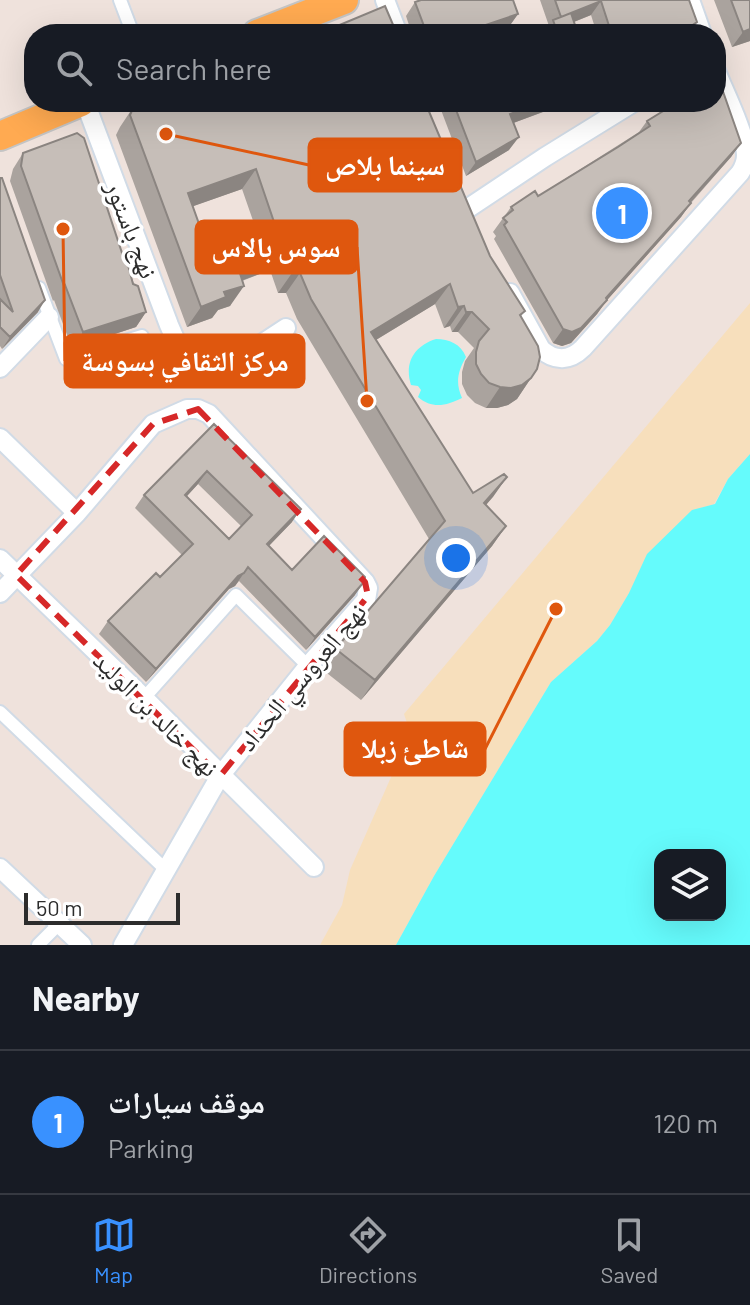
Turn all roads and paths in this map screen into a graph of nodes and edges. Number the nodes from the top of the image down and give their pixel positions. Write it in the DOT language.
graph roads {
  1 [pos="120,0"];
  2 [pos="344,0"];
  3 [pos="385,0"];
  4 [pos="690,0"];
  5 [pos="309,6"];
  6 [pos="129,24"];
  7 [pos="276,24"];
  8 [pos="394,24"];
  9 [pos="698,24"];
  10 [pos="726,96"];
  11 [pos="59,112"];
  12 [pos="87,112"];
  13 [pos="618,112"];
  14 [pos="0,136"];
  15 [pos="465,211"];
  16 [pos="34,276"];
  17 [pos="501,276"];
  18 [pos="49,317"];
  19 [pos="286,328"];
  20 [pos="142,336"];
  21 [pos="0,368"];
  22 [pos="0,438"];
  23 [pos="77,513"];
  24 [pos="0,559"];
  25 [pos="16,575"];
  26 [pos="0,593"];
  27 [pos="308,666"];
  28 [pos="144,698"];
  29 [pos="0,712"];
  30 [pos="220,776"];
  31 [pos="314,867"];
  32 [pos="0,868"];
  33 [pos="165,869"];
  34 [pos="60,923"];
  35 [pos="38,945"];
  36 [pos="82,945"];
  37 [pos="123,945"];
  1 -- 6 [label="street"];
  2 -- 5 [label="main road"];
  3 -- 8 [label="street"];
  4 -- 9 [label="street"];
  5 -- 7 [label="main road"];
  10 -- 17 [label="street"];
  11 -- 14 [label="main road"];
  12 -- 19 [label="street, نهج باستور"];
  13 -- 15 [label="street"];
  16 -- 18 [label="street"];
  18 -- 20 [label="street"];
  18 -- 21 [label="street"];
  22 -- 23 [label="street"];
  23 -- 25 [label="street"];
  23 -- 27 [label="street, نهج العروسي الحداد"];
  24 -- 25 [label="street, نهج خالد بن الوليد"];
  25 -- 26 [label="street"];
  25 -- 28 [label="street, نهج خالد بن الوليد"];
  27 -- 28 [label="street"];
  27 -- 30 [label="street, نهج العروسي الحداد"];
  28 -- 30 [label="street, نهج خالد بن الوليد"];
  29 -- 33 [label="street"];
  30 -- 31 [label="street, نهج خالد بن الوليد"];
  30 -- 33 [label="street, نهج العروسي الحداد"];
  32 -- 34 [label="street"];
  33 -- 37 [label="street, نهج العروسي الحداد"];
  34 -- 35 [label="street"];
  34 -- 36 [label="street"];
}
